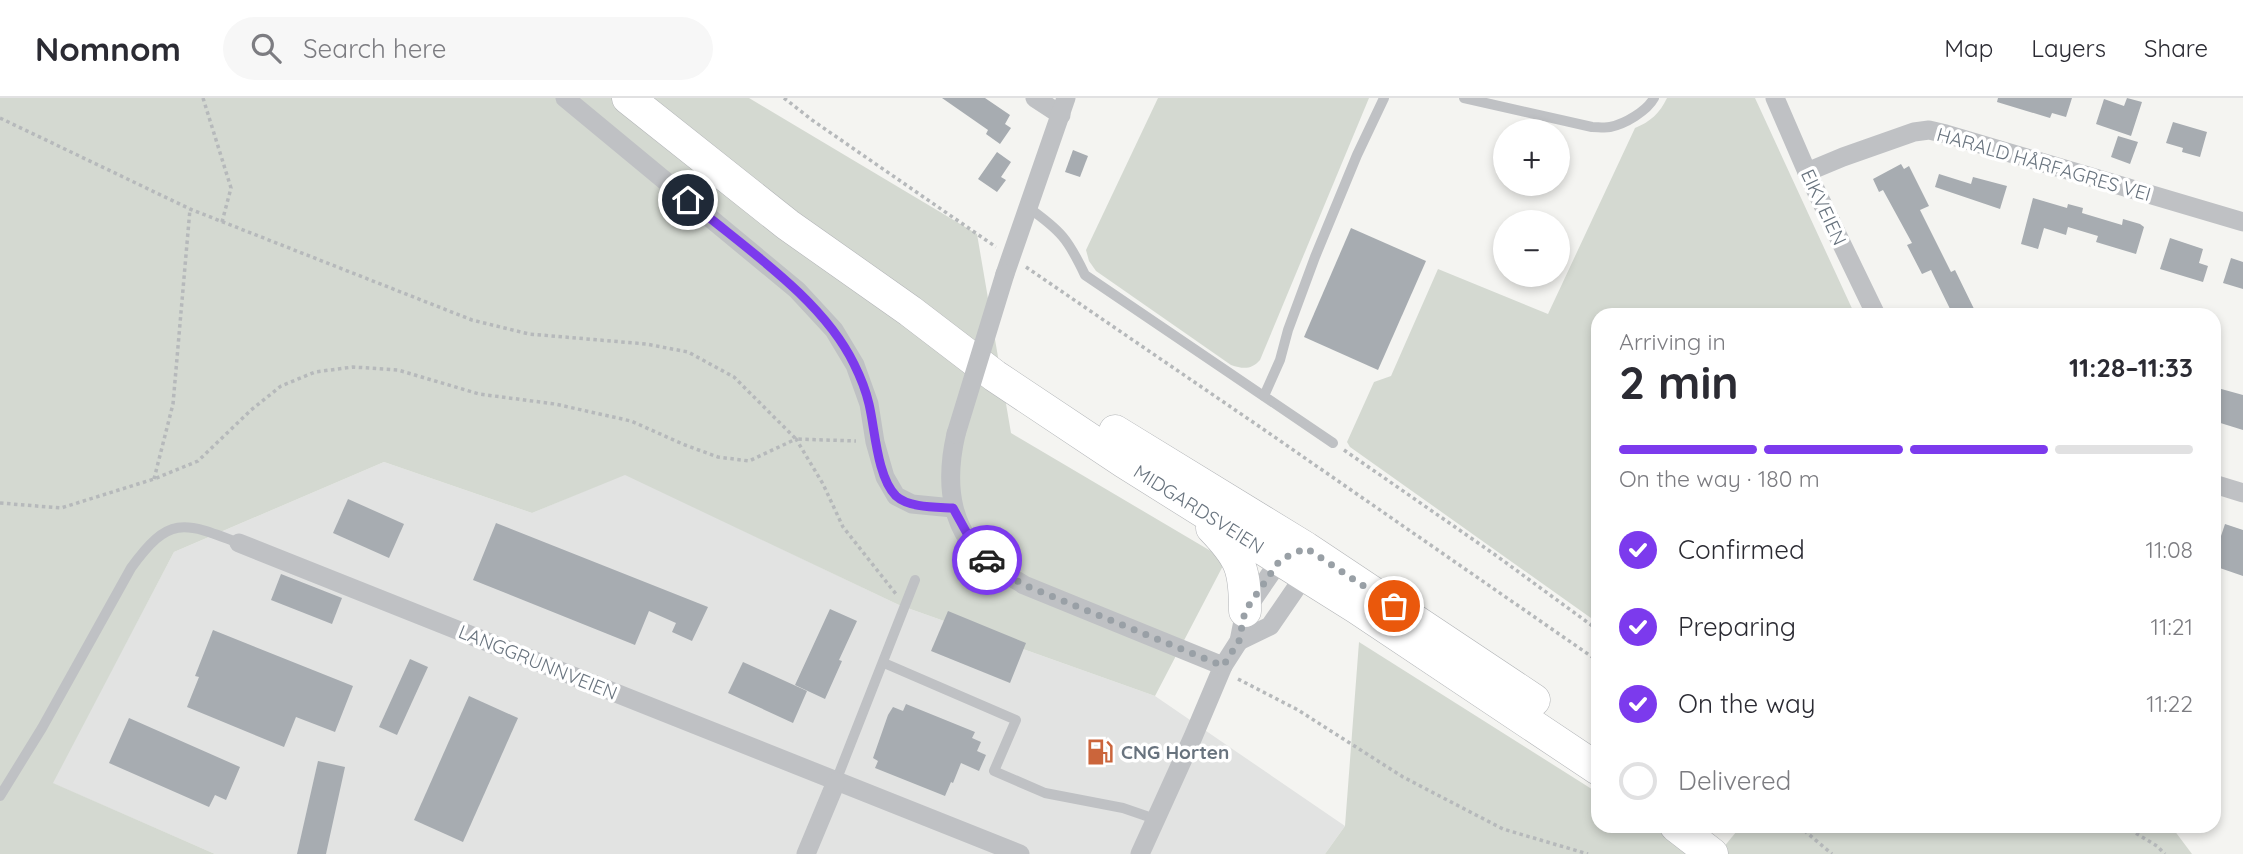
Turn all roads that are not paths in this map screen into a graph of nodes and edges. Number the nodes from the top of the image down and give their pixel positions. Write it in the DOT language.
graph roads {
  1 [pos="565,98"];
  2 [pos="628,98"];
  3 [pos="1035,98"];
  4 [pos="1384,98"];
  5 [pos="1464,98"];
  6 [pos="1654,98"];
  7 [pos="1775,98"];
  8 [pos="1480,100"];
  9 [pos="1063,107"];
  10 [pos="1807,172"];
  11 [pos="1029,208"];
  12 [pos="2243,222"];
  13 [pos="1873,308"];
  14 [pos="910,311"];
  15 [pos="1264,396"];
  16 [pos="1333,443"];
  17 [pos="2221,486"];
  18 [pos="2243,493"];
  19 [pos="1190,504"];
  20 [pos="953,508"];
  21 [pos="239,543"];
  22 [pos="1297,561"];
  23 [pos="915,580"];
  24 [pos="1242,626"];
  25 [pos="884,663"];
  26 [pos="1223,666"];
  27 [pos="1591,741"];
  28 [pos="1591,764"];
  29 [pos="835,782"];
  30 [pos="0,796"];
  31 [pos="1155,819"];
  32 [pos="1685,833"];
  33 [pos="1708,833"];
  34 [pos="806,854"];
  35 [pos="1020,854"];
  36 [pos="1140,854"];
  37 [pos="1712,854"];
  38 [pos="1734,854"];
  1 -- 20 [label="street"];
  2 -- 14 [label="highway, MIDGARDSVEIEN"];
  3 -- 9 [label="street"];
  4 -- 15 [label="lane"];
  5 -- 8 [label="lane"];
  6 -- 8 [label="lane"];
  7 -- 10 [label="street, EIKVEIEN"];
  9 -- 11 [label="street"];
  10 -- 12 [label="street, HARALD HÅRFAGRES VEI"];
  10 -- 13 [label="street, EIKVEIEN"];
  11 -- 15 [label="lane"];
  11 -- 20 [label="street, bridge"];
  14 -- 19 [label="highway, MIDGARDSVEIEN"];
  14 -- 22 [label="highway, MIDGARDSVEIEN"];
  15 -- 16 [label="lane"];
  17 -- 18 [label="street"];
  19 -- 22 [label="highway, MIDGARDSVEIEN"];
  19 -- 24 [label="highway"];
  20 -- 26 [label="street"];
  21 -- 29 [label="street, LANGGRUNNVEIEN"];
  21 -- 30 [label="lane"];
  22 -- 24 [label="street"];
  22 -- 24 [label="street"];
  22 -- 27 [label="highway, MIDGARDSVEIEN"];
  22 -- 28 [label="highway, MIDGARDSVEIEN"];
  23 -- 25 [label="lane"];
  24 -- 26 [label="street"];
  25 -- 29 [label="lane"];
  25 -- 31 [label="lane"];
  26 -- 31 [label="street"];
  29 -- 34 [label="street"];
  29 -- 35 [label="street, LANGGRUNNVEIEN"];
  31 -- 36 [label="street"];
  32 -- 37 [label="highway"];
  33 -- 38 [label="highway"];
}
